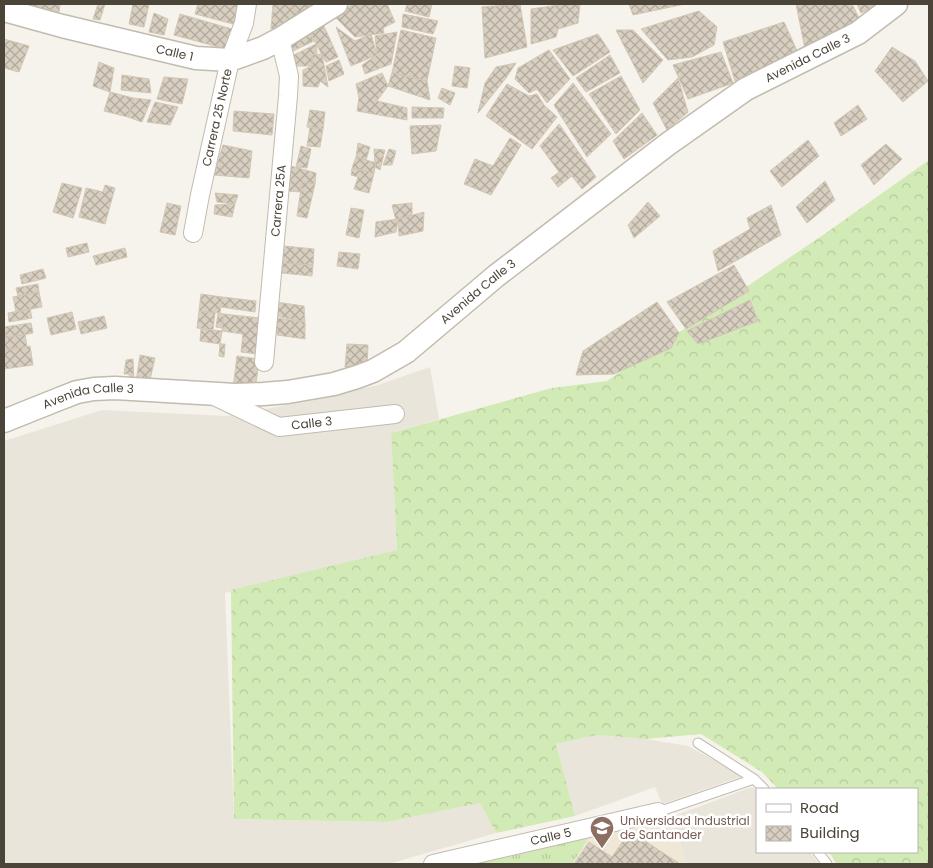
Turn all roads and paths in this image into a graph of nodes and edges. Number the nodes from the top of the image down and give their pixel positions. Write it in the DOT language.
graph roads {
  1 [pos="247,4"];
  2 [pos="336,4"];
  3 [pos="896,4"];
  4 [pos="4,10"];
  5 [pos="280,39"];
  6 [pos="230,60"];
  7 [pos="194,233"];
  8 [pos="264,362"];
  9 [pos="207,393"];
  10 [pos="395,414"];
  11 [pos="4,421"];
  12 [pos="698,743"];
  13 [pos="754,780"];
  14 [pos="763,788"];
  15 [pos="658,812"];
  16 [pos="819,853"];
  17 [pos="433,864"];
  18 [pos="827,864"];
  1 -- 6 [label="street, Carrera 25 Norte"];
  2 -- 5 [label="street, Calle 1"];
  3 -- 9 [label="street, Avenida Calle 3"];
  4 -- 6 [label="street, Calle 1"];
  5 -- 6 [label="street, Calle 1"];
  5 -- 8 [label="street, Carrera 25A"];
  6 -- 7 [label="street, Carrera 25 Norte"];
  9 -- 10 [label="street, Calle 3"];
  9 -- 11 [label="street, Avenida Calle 3"];
  12 -- 13 [label="lane"];
  13 -- 14 [label="lane"];
  13 -- 15 [label="lane, Calle 5"];
  15 -- 17 [label="street, Calle 5"];
  16 -- 18 [label="lane"];
}
